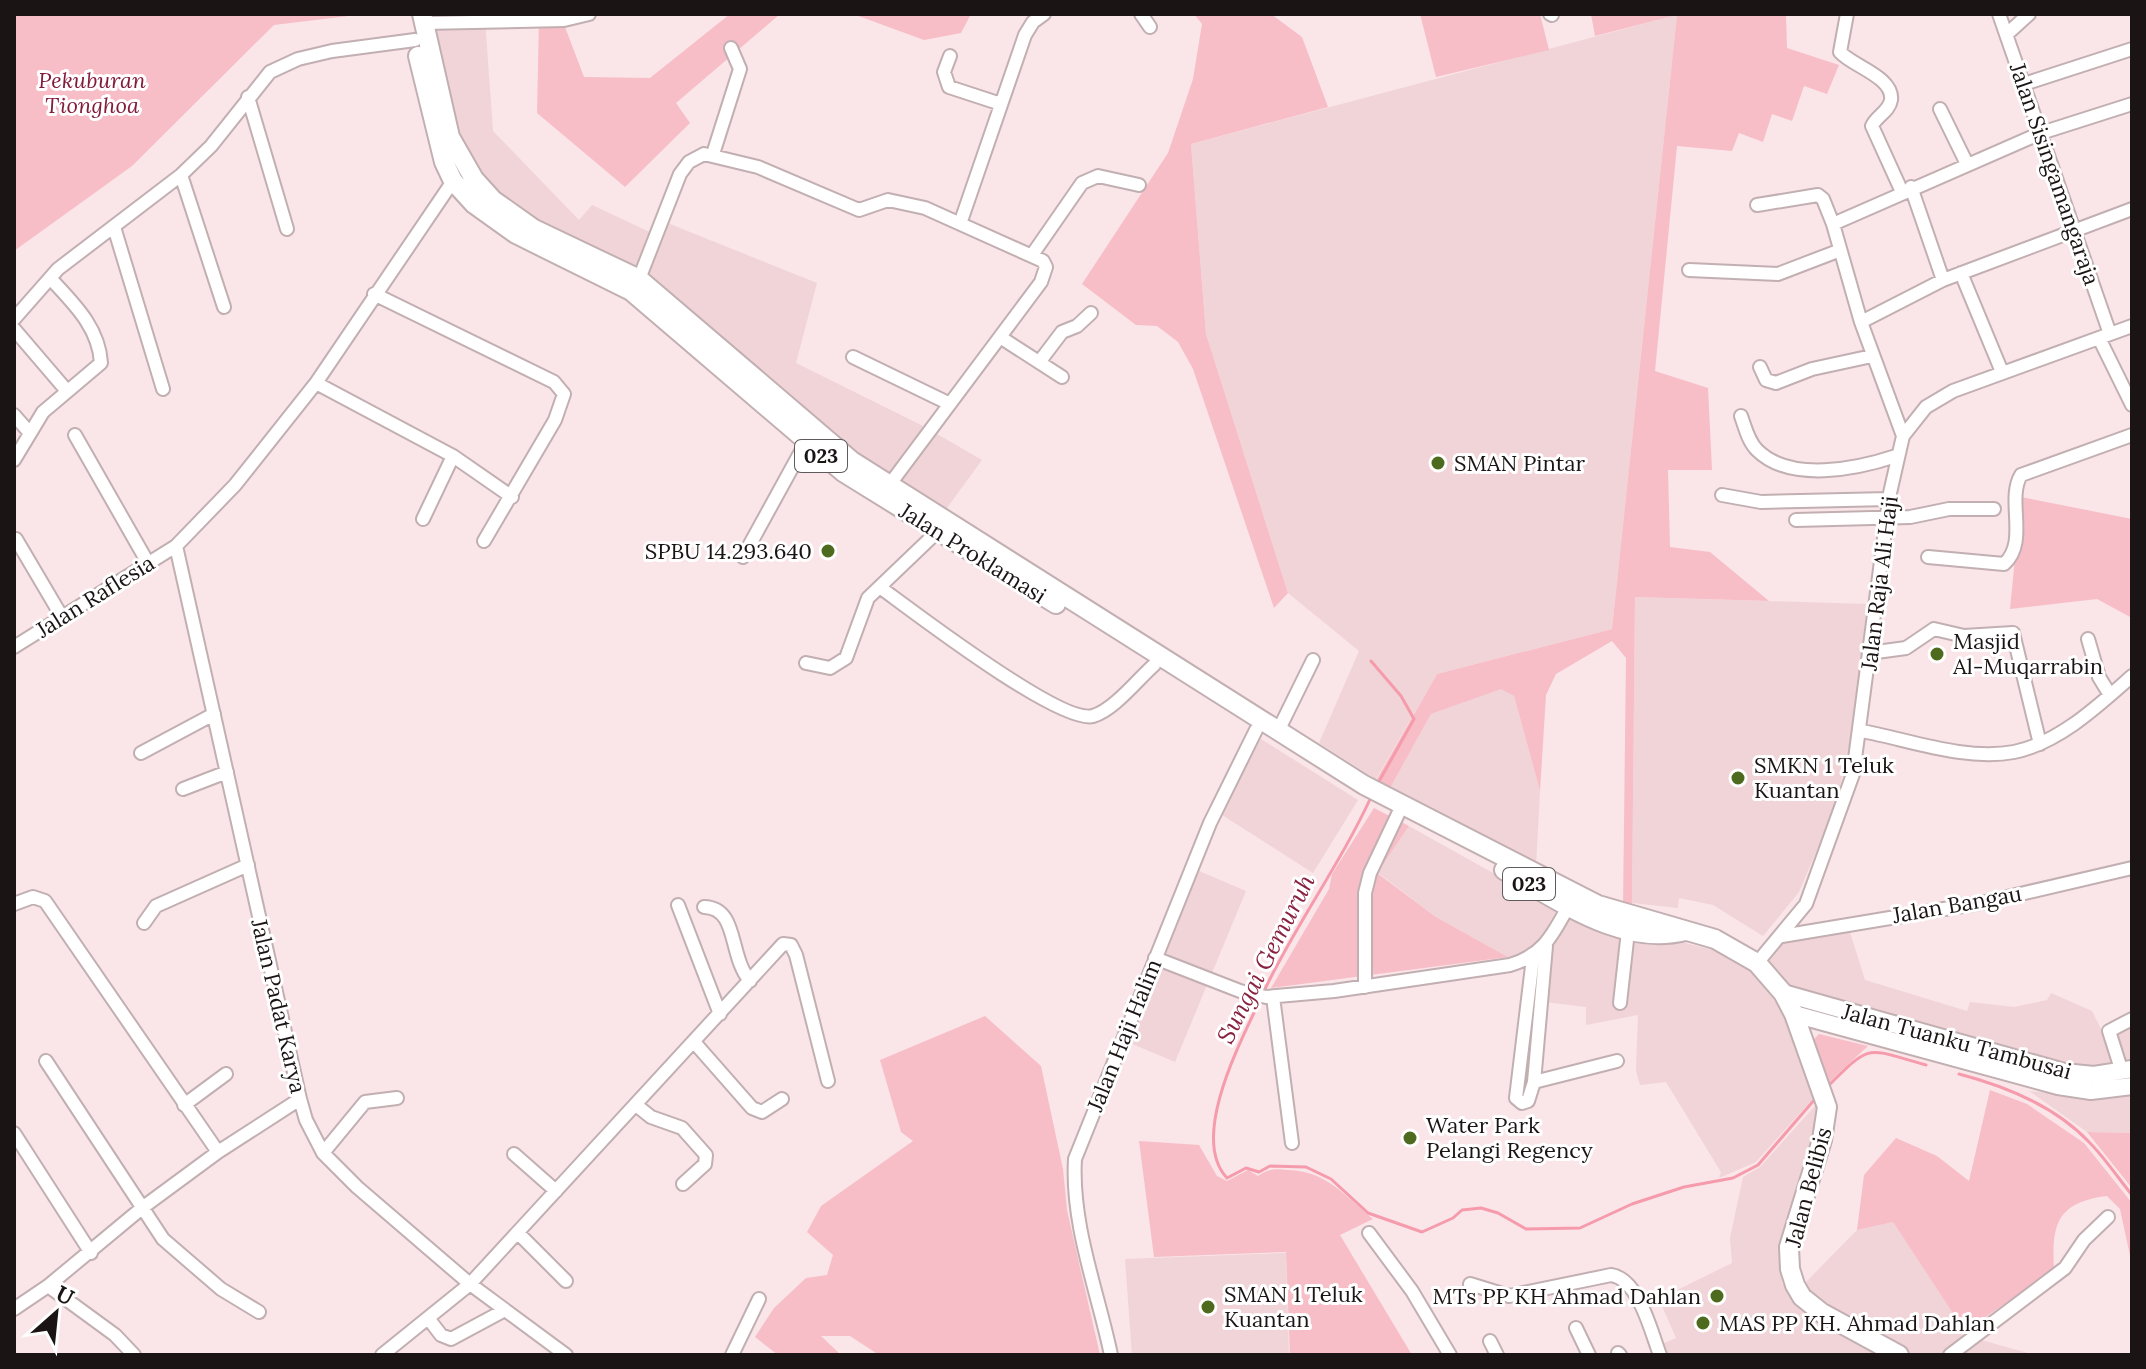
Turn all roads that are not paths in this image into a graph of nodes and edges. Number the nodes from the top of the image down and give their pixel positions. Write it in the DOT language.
graph roads {
  1 [pos="589,14"];
  2 [pos="1044,14"];
  3 [pos="1141,14"];
  4 [pos="1847,14"];
  5 [pos="1999,14"];
  6 [pos="2029,14"];
  7 [pos="418,23"];
  8 [pos="1150,27"];
  9 [pos="2007,34"];
  10 [pos="731,48"];
  11 [pos="2132,49"];
  12 [pos="950,56"];
  13 [pos="2024,84"];
  14 [pos="248,97"];
  15 [pos="1001,104"];
  16 [pos="2132,104"];
  17 [pos="1940,109"];
  18 [pos="2041,133"];
  19 [pos="713,154"];
  20 [pos="1967,164"];
  21 [pos="181,175"];
  22 [pos="453,181"];
  23 [pos="1139,185"];
  24 [pos="1906,189"];
  25 [pos="1757,205"];
  26 [pos="2132,209"];
  27 [pos="961,221"];
  28 [pos="1833,224"];
  29 [pos="114,227"];
  30 [pos="287,229"];
  31 [pos="2074,229"];
  32 [pos="1838,251"];
  33 [pos="1032,255"];
  34 [pos="1689,270"];
  35 [pos="1961,273"];
  36 [pos="50,278"];
  37 [pos="639,279"];
  38 [pos="1943,280"];
  39 [pos="374,294"];
  40 [pos="224,307"];
  41 [pos="1091,313"];
  42 [pos="14,319"];
  43 [pos="1861,322"];
  44 [pos="2132,326"];
  45 [pos="14,329"];
  46 [pos="694,333"];
  47 [pos="2104,336"];
  48 [pos="1000,337"];
  49 [pos="1872,356"];
  50 [pos="853,357"];
  51 [pos="1040,361"];
  52 [pos="1760,367"];
  53 [pos="2002,372"];
  54 [pos="1062,377"];
  55 [pos="316,383"];
  56 [pos="163,389"];
  57 [pos="67,391"];
  58 [pos="950,404"];
  59 [pos="2132,405"];
  60 [pos="14,415"];
  61 [pos="1741,416"];
  62 [pos="29,432"];
  63 [pos="75,435"];
  64 [pos="2132,435"];
  65 [pos="1903,436"];
  66 [pos="805,444"];
  67 [pos="453,456"];
  68 [pos="1896,456"];
  69 [pos="14,460"];
  70 [pos="890,484"];
  71 [pos="1722,495"];
  72 [pos="512,497"];
  73 [pos="1889,499"];
  74 [pos="1994,509"];
  75 [pos="1887,516"];
  76 [pos="423,519"];
  77 [pos="1796,520"];
  78 [pos="938,531"];
  79 [pos="16,539"];
  80 [pos="484,541"];
  81 [pos="176,546"];
  82 [pos="979,550"];
  83 [pos="743,557"];
  84 [pos="1928,557"];
  85 [pos="148,563"];
  86 [pos="881,588"];
  87 [pos="62,617"];
  88 [pos="2088,639"];
  89 [pos="14,647"];
  90 [pos="1869,653"];
  91 [pos="1313,660"];
  92 [pos="806,663"];
  93 [pos="1154,665"];
  94 [pos="2132,676"];
  95 [pos="2110,695"];
  96 [pos="214,714"];
  97 [pos="1279,729"];
  98 [pos="1256,730"];
  99 [pos="1862,731"];
  100 [pos="2040,744"];
  101 [pos="141,753"];
  102 [pos="1322,764"];
  103 [pos="227,772"];
  104 [pos="183,789"];
  105 [pos="1401,810"];
  106 [pos="248,865"];
  107 [pos="2132,868"];
  108 [pos="14,904"];
  109 [pos="678,905"];
  110 [pos="1569,905"];
  111 [pos="704,907"];
  112 [pos="1595,911"];
  113 [pos="144,923"];
  114 [pos="1628,931"];
  115 [pos="1685,931"];
  116 [pos="1782,936"];
  117 [pos="1546,946"];
  118 [pos="1155,958"];
  119 [pos="1533,958"];
  120 [pos="1757,963"];
  121 [pos="750,981"];
  122 [pos="1365,987"];
  123 [pos="1783,993"];
  124 [pos="1265,997"];
  125 [pos="1620,1003"];
  126 [pos="720,1014"];
  127 [pos="1794,1014"];
  128 [pos="2132,1019"];
  129 [pos="694,1042"];
  130 [pos="46,1061"];
  131 [pos="1617,1061"];
  132 [pos="226,1074"];
  133 [pos="2129,1076"];
  134 [pos="828,1081"];
  135 [pos="1534,1082"];
  136 [pos="397,1098"];
  137 [pos="300,1099"];
  138 [pos="782,1099"];
  139 [pos="184,1105"];
  140 [pos="636,1105"];
  141 [pos="14,1133"];
  142 [pos="1292,1143"];
  143 [pos="218,1152"];
  144 [pos="323,1153"];
  145 [pos="514,1154"];
  146 [pos="683,1184"];
  147 [pos="556,1191"];
  148 [pos="142,1208"];
  149 [pos="2108,1217"];
  150 [pos="518,1233"];
  151 [pos="1369,1233"];
  152 [pos="91,1253"];
  153 [pos="566,1281"];
  154 [pos="470,1284"];
  155 [pos="1470,1284"];
  156 [pos="48,1286"];
  157 [pos="759,1299"];
  158 [pos="14,1309"];
  159 [pos="505,1310"];
  160 [pos="259,1312"];
  161 [pos="428,1318"];
  162 [pos="1576,1328"];
  163 [pos="1490,1341"];
  164 [pos="134,1355"];
  165 [pos="382,1355"];
  166 [pos="566,1355"];
  167 [pos="732,1355"];
  168 [pos="1111,1355"];
  169 [pos="1450,1355"];
  170 [pos="1497,1355"];
  171 [pos="1589,1355"];
  172 [pos="1660,1355"];
  173 [pos="1899,1355"];
  174 [pos="1950,1355"];
  1 -- 7 [label="street"];
  2 -- 15 [label="street"];
  3 -- 8 [label="street"];
  4 -- 24 [label="street"];
  5 -- 9 [label="street, Jalan Sisingamangaraja"];
  6 -- 9 [label="street"];
  7 -- 14 [label="street"];
  7 -- 22 [label="highway, Jalan Proklamasi / 023"];
  7 -- 37 [label="highway, Jalan Proklamasi / 023"];
  9 -- 13 [label="street, Jalan Sisingamangaraja"];
  10 -- 19 [label="street"];
  11 -- 13 [label="street"];
  12 -- 15 [label="street"];
  13 -- 18 [label="street, Jalan Sisingamangaraja"];
  14 -- 21 [label="street"];
  14 -- 30 [label="street"];
  15 -- 27 [label="street"];
  16 -- 18 [label="street"];
  17 -- 20 [label="street"];
  18 -- 20 [label="street"];
  18 -- 31 [label="street, Jalan Sisingamangaraja"];
  19 -- 27 [label="street"];
  19 -- 37 [label="street"];
  20 -- 24 [label="street"];
  21 -- 29 [label="street"];
  21 -- 40 [label="street"];
  22 -- 39 [label="street, Jalan Raflesia"];
  22 -- 46 [label="highway, Jalan Proklamasi / 023"];
  23 -- 33 [label="street"];
  24 -- 28 [label="street"];
  24 -- 38 [label="street"];
  25 -- 28 [label="street"];
  26 -- 31 [label="street"];
  27 -- 33 [label="street"];
  28 -- 32 [label="street"];
  29 -- 36 [label="street"];
  29 -- 56 [label="street"];
  31 -- 35 [label="street"];
  31 -- 47 [label="street, Jalan Sisingamangaraja"];
  32 -- 34 [label="street"];
  32 -- 43 [label="street"];
  33 -- 48 [label="street"];
  35 -- 38 [label="street"];
  35 -- 53 [label="street"];
  36 -- 42 [label="street"];
  36 -- 57 [label="street"];
  37 -- 46 [label="highway, Jalan Proklamasi / 023"];
  38 -- 43 [label="street"];
  39 -- 55 [label="street, Jalan Raflesia"];
  39 -- 72 [label="street"];
  41 -- 51 [label="street"];
  43 -- 49 [label="street"];
  44 -- 47 [label="street, Jalan Raja Ali Haji"];
  45 -- 57 [label="street"];
  46 -- 66 [label="highway, Jalan Proklamasi / 023"];
  46 -- 70 [label="highway, Jalan Proklamasi / 023"];
  47 -- 53 [label="street, Jalan Raja Ali Haji"];
  47 -- 59 [label="street, Jalan Sisingamangaraja"];
  48 -- 51 [label="street"];
  48 -- 58 [label="street"];
  49 -- 52 [label="street"];
  49 -- 65 [label="street"];
  50 -- 58 [label="street"];
  51 -- 54 [label="street"];
  53 -- 65 [label="street, Jalan Raja Ali Haji"];
  55 -- 67 [label="street"];
  55 -- 81 [label="street, Jalan Raflesia"];
  57 -- 62 [label="street"];
  58 -- 70 [label="street"];
  60 -- 62 [label="street"];
  61 -- 68 [label="street"];
  62 -- 69 [label="street"];
  63 -- 85 [label="street"];
  64 -- 84 [label="street"];
  65 -- 68 [label="street, Jalan Raja Ali Haji"];
  66 -- 78 [label="highway, Jalan Proklamasi / 023"];
  66 -- 83 [label="street"];
  67 -- 72 [label="street"];
  67 -- 76 [label="street"];
  68 -- 73 [label="street, Jalan Raja Ali Haji"];
  70 -- 82 [label="highway, Jalan Proklamasi / 023"];
  71 -- 73 [label="street"];
  72 -- 80 [label="street"];
  73 -- 75 [label="street, Jalan Raja Ali Haji"];
  74 -- 75 [label="street"];
  75 -- 77 [label="street"];
  75 -- 90 [label="street, Jalan Raja Ali Haji"];
  78 -- 82 [label="highway, Jalan Proklamasi / 023"];
  78 -- 86 [label="street"];
  79 -- 87 [label="street"];
  81 -- 85 [label="street, Jalan Raflesia"];
  81 -- 96 [label="street, Jalan Padat Karya"];
  82 -- 93 [label="highway, Jalan Proklamasi / 023"];
  82 -- 97 [label="highway, Jalan Proklamasi / 023"];
  85 -- 87 [label="street, Jalan Raflesia"];
  86 -- 92 [label="street"];
  86 -- 93 [label="street"];
  87 -- 89 [label="street, Jalan Raflesia"];
  88 -- 95 [label="street"];
  90 -- 99 [label="street, Jalan Raja Ali Haji"];
  90 -- 100 [label="street"];
  91 -- 97 [label="street"];
  93 -- 98 [label="highway, Jalan Proklamasi / 023"];
  94 -- 95 [label="street"];
  95 -- 100 [label="street"];
  96 -- 101 [label="street"];
  96 -- 103 [label="street, Jalan Padat Karya"];
  97 -- 102 [label="highway, Jalan Proklamasi / 023"];
  98 -- 102 [label="highway, Jalan Proklamasi / 023"];
  98 -- 118 [label="street, Jalan Haji Halim"];
  99 -- 100 [label="street"];
  99 -- 116 [label="street, Jalan Raja Ali Haji"];
  102 -- 105 [label="highway, Jalan Proklamasi / 023"];
  103 -- 104 [label="street"];
  103 -- 106 [label="street, Jalan Padat Karya"];
  105 -- 110 [label="highway, Jalan Proklamasi / 023"];
  105 -- 112 [label="highway, Jalan Proklamasi / 023"];
  105 -- 122 [label="street"];
  106 -- 113 [label="street"];
  106 -- 137 [label="street, Jalan Padat Karya"];
  107 -- 116 [label="street, Jalan Bangau"];
  108 -- 139 [label="street"];
  109 -- 126 [label="street"];
  110 -- 112 [label="highway, Jalan Proklamasi / 023"];
  110 -- 117 [label="street"];
  111 -- 121 [label="street"];
  112 -- 114 [label="highway, Jalan Proklamasi / 023"];
  112 -- 115 [label="highway, Jalan Proklamasi / 023"];
  114 -- 115 [label="highway, Jalan Proklamasi / 023"];
  114 -- 125 [label="street"];
  115 -- 120 [label="highway, Jalan Proklamasi / 023"];
  116 -- 120 [label="street, Jalan Raja Ali Haji"];
  117 -- 119 [label="street"];
  117 -- 135 [label="street"];
  118 -- 124 [label="street"];
  118 -- 168 [label="street, Jalan Haji Halim"];
  119 -- 122 [label="street"];
  119 -- 135 [label="street"];
  120 -- 123 [label="highway, Jalan Proklamasi / 023"];
  121 -- 126 [label="street"];
  121 -- 134 [label="street"];
  122 -- 124 [label="street"];
  123 -- 127 [label="highway, Jalan Proklamasi / 023"];
  123 -- 133 [label="main road, Jalan Tuanku Tambusai"];
  124 -- 142 [label="street"];
  126 -- 129 [label="street"];
  127 -- 133 [label="main road, Jalan Tuanku Tambusai"];
  127 -- 173 [label="highway, Jalan Belibis / 023"];
  128 -- 133 [label="street"];
  129 -- 138 [label="street"];
  129 -- 140 [label="street"];
  130 -- 148 [label="street"];
  131 -- 135 [label="street"];
  132 -- 139 [label="street"];
  136 -- 144 [label="street"];
  137 -- 143 [label="street"];
  137 -- 144 [label="street, Jalan Padat Karya"];
  139 -- 143 [label="street"];
  140 -- 146 [label="street"];
  140 -- 147 [label="street"];
  141 -- 152 [label="street"];
  143 -- 148 [label="street"];
  144 -- 154 [label="street, Jalan Padat Karya"];
  145 -- 147 [label="street"];
  147 -- 150 [label="street"];
  148 -- 152 [label="street"];
  148 -- 160 [label="street"];
  149 -- 174 [label="street"];
  150 -- 153 [label="street"];
  150 -- 154 [label="street"];
  151 -- 169 [label="street"];
  152 -- 156 [label="street"];
  154 -- 159 [label="street, Jalan Padat Karya"];
  154 -- 161 [label="street"];
  155 -- 172 [label="street"];
  156 -- 158 [label="street"];
  156 -- 164 [label="street"];
  157 -- 167 [label="street"];
  159 -- 161 [label="street"];
  159 -- 166 [label="street, Jalan Padat Karya"];
  161 -- 165 [label="street"];
  162 -- 171 [label="street"];
  163 -- 170 [label="street"];
}
